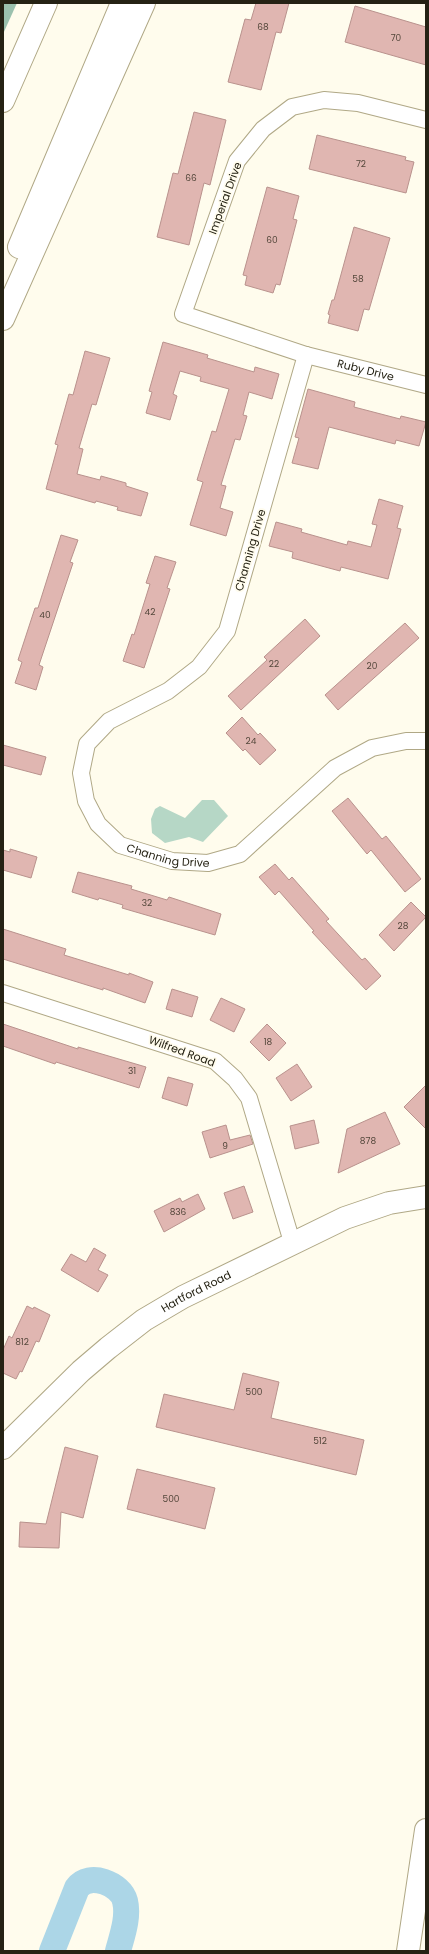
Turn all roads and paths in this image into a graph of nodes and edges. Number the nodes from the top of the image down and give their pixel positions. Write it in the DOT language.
graph roads {
  1 [pos="46,3"];
  2 [pos="122,3"];
  3 [pos="144,3"];
  4 [pos="3,101"];
  5 [pos="426,120"];
  6 [pos="3,283"];
  7 [pos="3,319"];
  8 [pos="306,355"];
  9 [pos="426,385"];
  10 [pos="426,741"];
  11 [pos="3,993"];
  12 [pos="426,1197"];
  13 [pos="292,1242"];
  14 [pos="3,1448"];
  15 [pos="426,1830"];
  16 [pos="408,1951"];
  1 -- 4 [label="main road"];
  2 -- 6 [label="main road"];
  3 -- 7 [label="main road"];
  5 -- 8 [label="street, Imperial Drive"];
  8 -- 9 [label="street, Ruby Drive"];
  8 -- 10 [label="street, Channing Drive"];
  11 -- 13 [label="street, Wilfred Road"];
  12 -- 13 [label="main road, Hartford Road"];
  13 -- 14 [label="main road, Hartford Road"];
  15 -- 16 [label="main road"];
}
